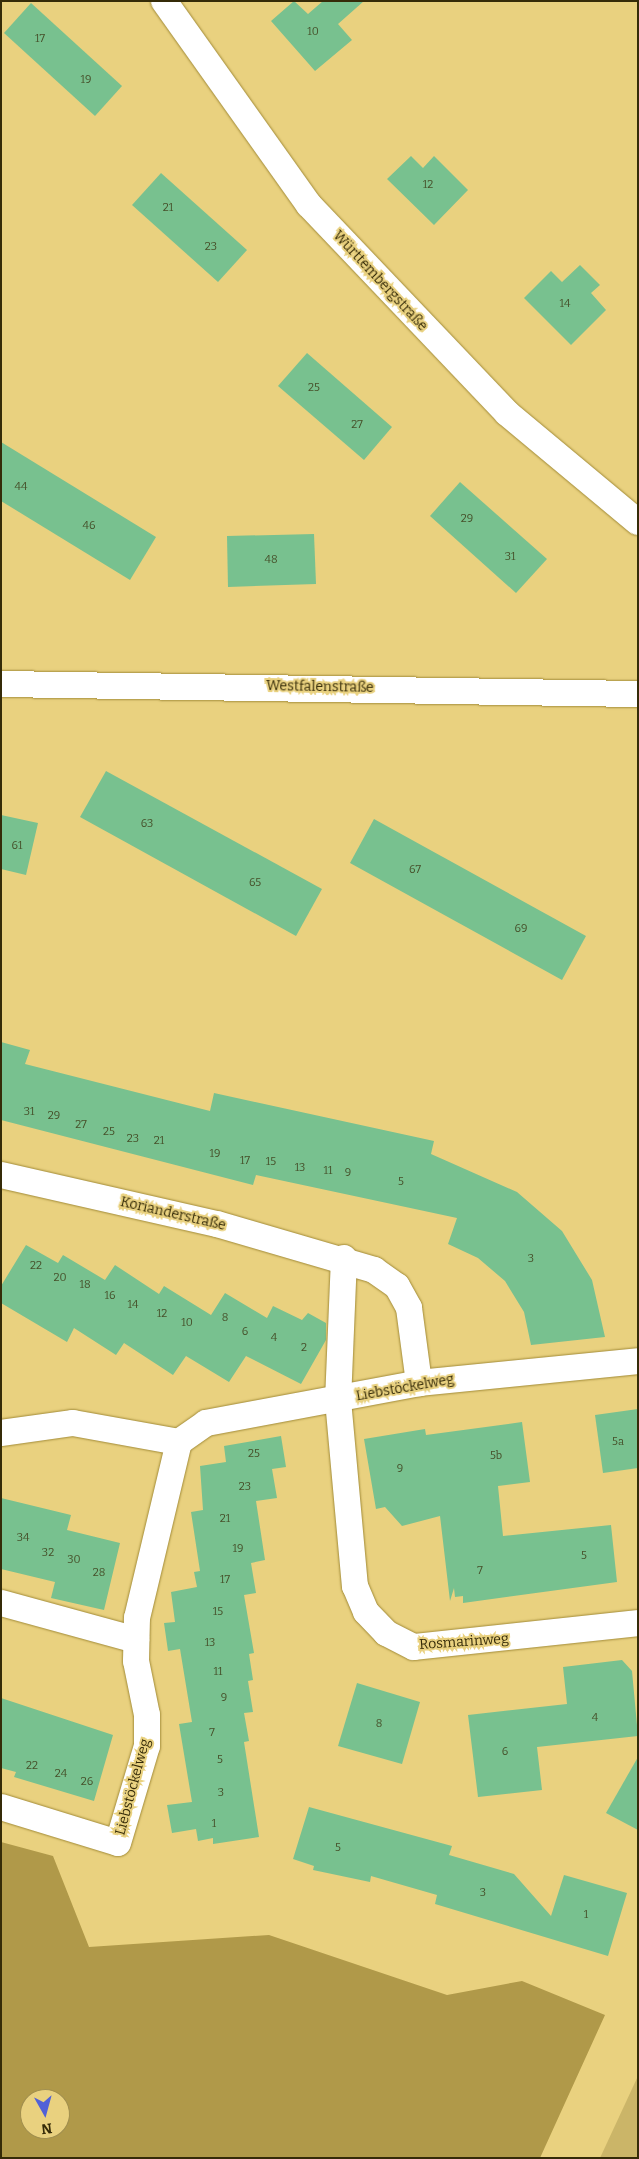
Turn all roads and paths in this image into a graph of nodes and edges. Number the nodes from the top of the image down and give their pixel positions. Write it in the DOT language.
graph roads {
  1 [pos="164,1"];
  2 [pos="638,522"];
  3 [pos="1,684"];
  4 [pos="638,694"];
  5 [pos="1,1174"];
  6 [pos="344,1258"];
  7 [pos="638,1361"];
  8 [pos="419,1383"];
  9 [pos="338,1400"];
  10 [pos="1,1433"];
  11 [pos="179,1442"];
  12 [pos="1,1603"];
  13 [pos="638,1623"];
  14 [pos="136,1640"];
  15 [pos="1,1807"];
  1 -- 2 [label="street, Württembergstraße"];
  3 -- 4 [label="street, Westfalenstraße"];
  5 -- 6 [label="street, Korianderstraße"];
  6 -- 8 [label="street, Korianderstraße"];
  6 -- 9 [label="street"];
  7 -- 8 [label="street, Liebstöckelweg"];
  8 -- 9 [label="street, Liebstöckelweg"];
  9 -- 11 [label="street, Liebstöckelweg"];
  9 -- 13 [label="street, Rosmarinweg"];
  10 -- 11 [label="street"];
  11 -- 14 [label="street, Liebstöckelweg"];
  12 -- 14 [label="street"];
  14 -- 15 [label="street, Liebstöckelweg"];
}
